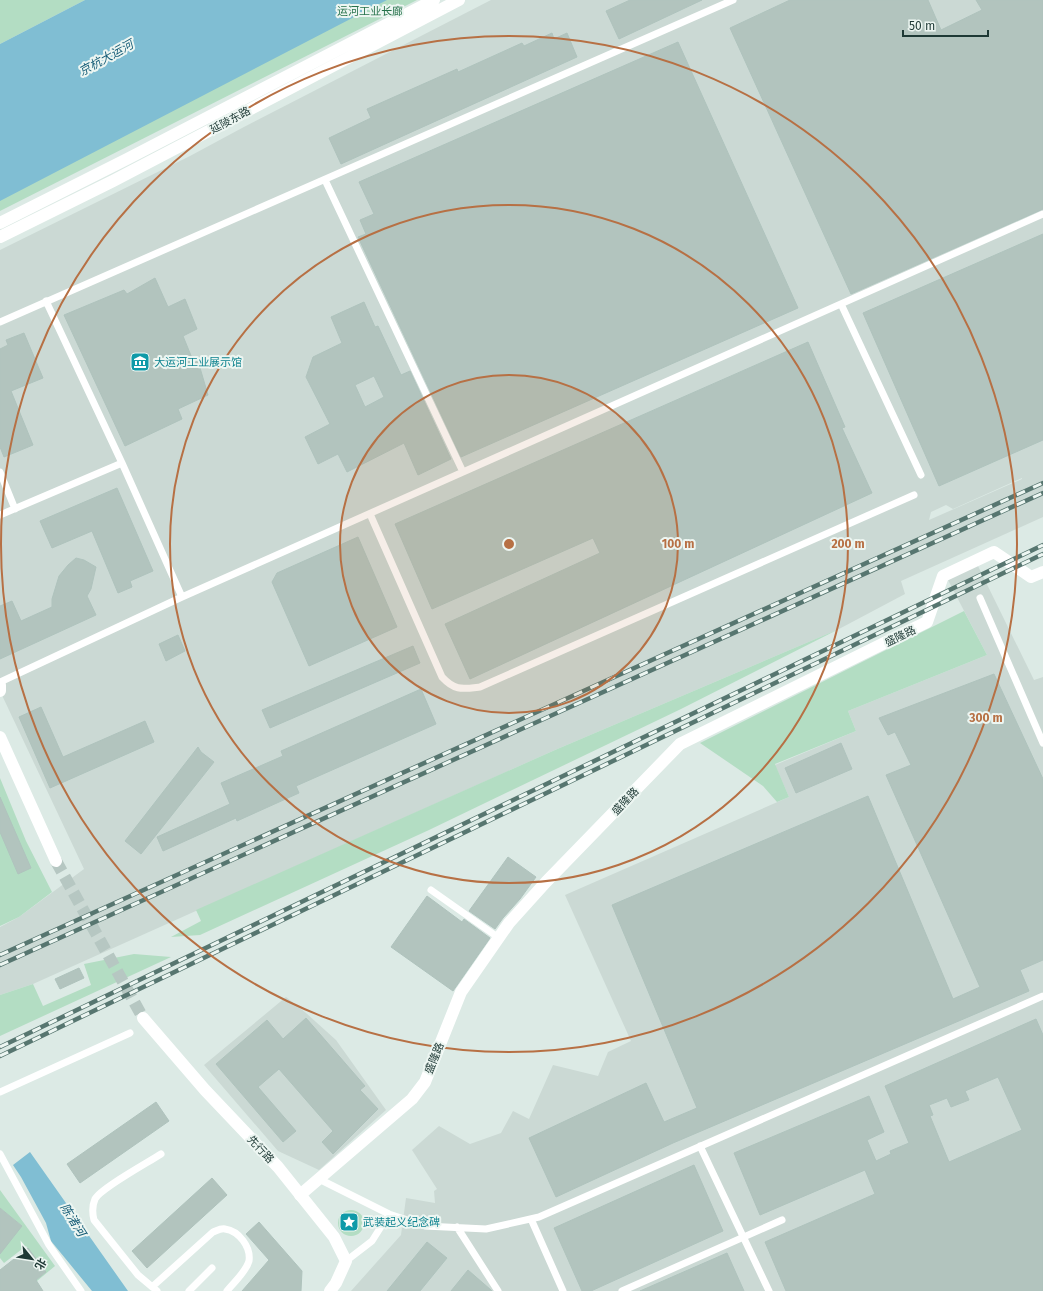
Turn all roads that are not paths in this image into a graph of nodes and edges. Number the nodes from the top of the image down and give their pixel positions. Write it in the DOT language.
graph roads {
  1 [pos="434,0"];
  2 [pos="459,0"];
  3 [pos="733,0"];
  4 [pos="325,180"];
  5 [pos="1043,214"];
  6 [pos="0,223"];
  7 [pos="0,237"];
  8 [pos="46,301"];
  9 [pos="841,304"];
  10 [pos="0,322"];
  11 [pos="122,463"];
  12 [pos="0,472"];
  13 [pos="463,472"];
  14 [pos="921,475"];
  15 [pos="914,495"];
  16 [pos="15,509"];
  17 [pos="370,514"];
  18 [pos="0,515"];
  19 [pos="1043,572"];
  20 [pos="182,597"];
  21 [pos="980,598"];
  22 [pos="0,682"];
  23 [pos="0,685"];
  24 [pos="0,691"];
  25 [pos="0,737"];
  26 [pos="1043,743"];
  27 [pos="56,861"];
  28 [pos="431,890"];
  29 [pos="498,938"];
  30 [pos="1043,996"];
  31 [pos="143,1018"];
  32 [pos="130,1033"];
  33 [pos="0,1092"];
  34 [pos="700,1146"];
  35 [pos="0,1154"];
  36 [pos="161,1154"];
  37 [pos="319,1179"];
  38 [pos="300,1195"];
  39 [pos="388,1214"];
  40 [pos="531,1219"];
  41 [pos="782,1220"];
  42 [pos="457,1227"];
  43 [pos="742,1237"];
  44 [pos="346,1261"];
  45 [pos="212,1268"];
  46 [pos="154,1289"];
  47 [pos="81,1291"];
  48 [pos="189,1291"];
  49 [pos="227,1291"];
  50 [pos="330,1291"];
  51 [pos="498,1291"];
  52 [pos="563,1291"];
  53 [pos="622,1291"];
  54 [pos="769,1291"];
  1 -- 6 [label="street, 延陵东路"];
  2 -- 7 [label="street, 延陵东路"];
  3 -- 4 [label="lane"];
  4 -- 8 [label="lane"];
  4 -- 13 [label="lane"];
  5 -- 9 [label="lane"];
  8 -- 10 [label="lane"];
  8 -- 11 [label="lane"];
  9 -- 13 [label="lane"];
  9 -- 14 [label="lane"];
  11 -- 16 [label="lane"];
  11 -- 20 [label="lane"];
  12 -- 16 [label="lane"];
  13 -- 17 [label="lane"];
  15 -- 17 [label="lane"];
  16 -- 18 [label="lane"];
  17 -- 20 [label="lane"];
  19 -- 29 [label="street, 盛隆路"];
  20 -- 22 [label="lane"];
  21 -- 26 [label="lane"];
  23 -- 24 [label="street"];
  25 -- 27 [label="street"];
  28 -- 29 [label="lane"];
  29 -- 37 [label="street, 盛隆路"];
  30 -- 34 [label="lane"];
  31 -- 38 [label="street, 先行路"];
  32 -- 33 [label="lane"];
  34 -- 40 [label="lane"];
  34 -- 43 [label="lane"];
  35 -- 47 [label="lane"];
  36 -- 46 [label="lane"];
  37 -- 38 [label="street, 盛隆路"];
  37 -- 39 [label="lane"];
  38 -- 44 [label="street, 先行路"];
  39 -- 42 [label="lane"];
  39 -- 44 [label="lane"];
  40 -- 42 [label="lane"];
  40 -- 52 [label="lane"];
  41 -- 43 [label="lane"];
  42 -- 51 [label="lane"];
  43 -- 53 [label="lane"];
  43 -- 54 [label="lane"];
  44 -- 50 [label="street"];
  45 -- 48 [label="lane"];
  46 -- 49 [label="lane"];
}
